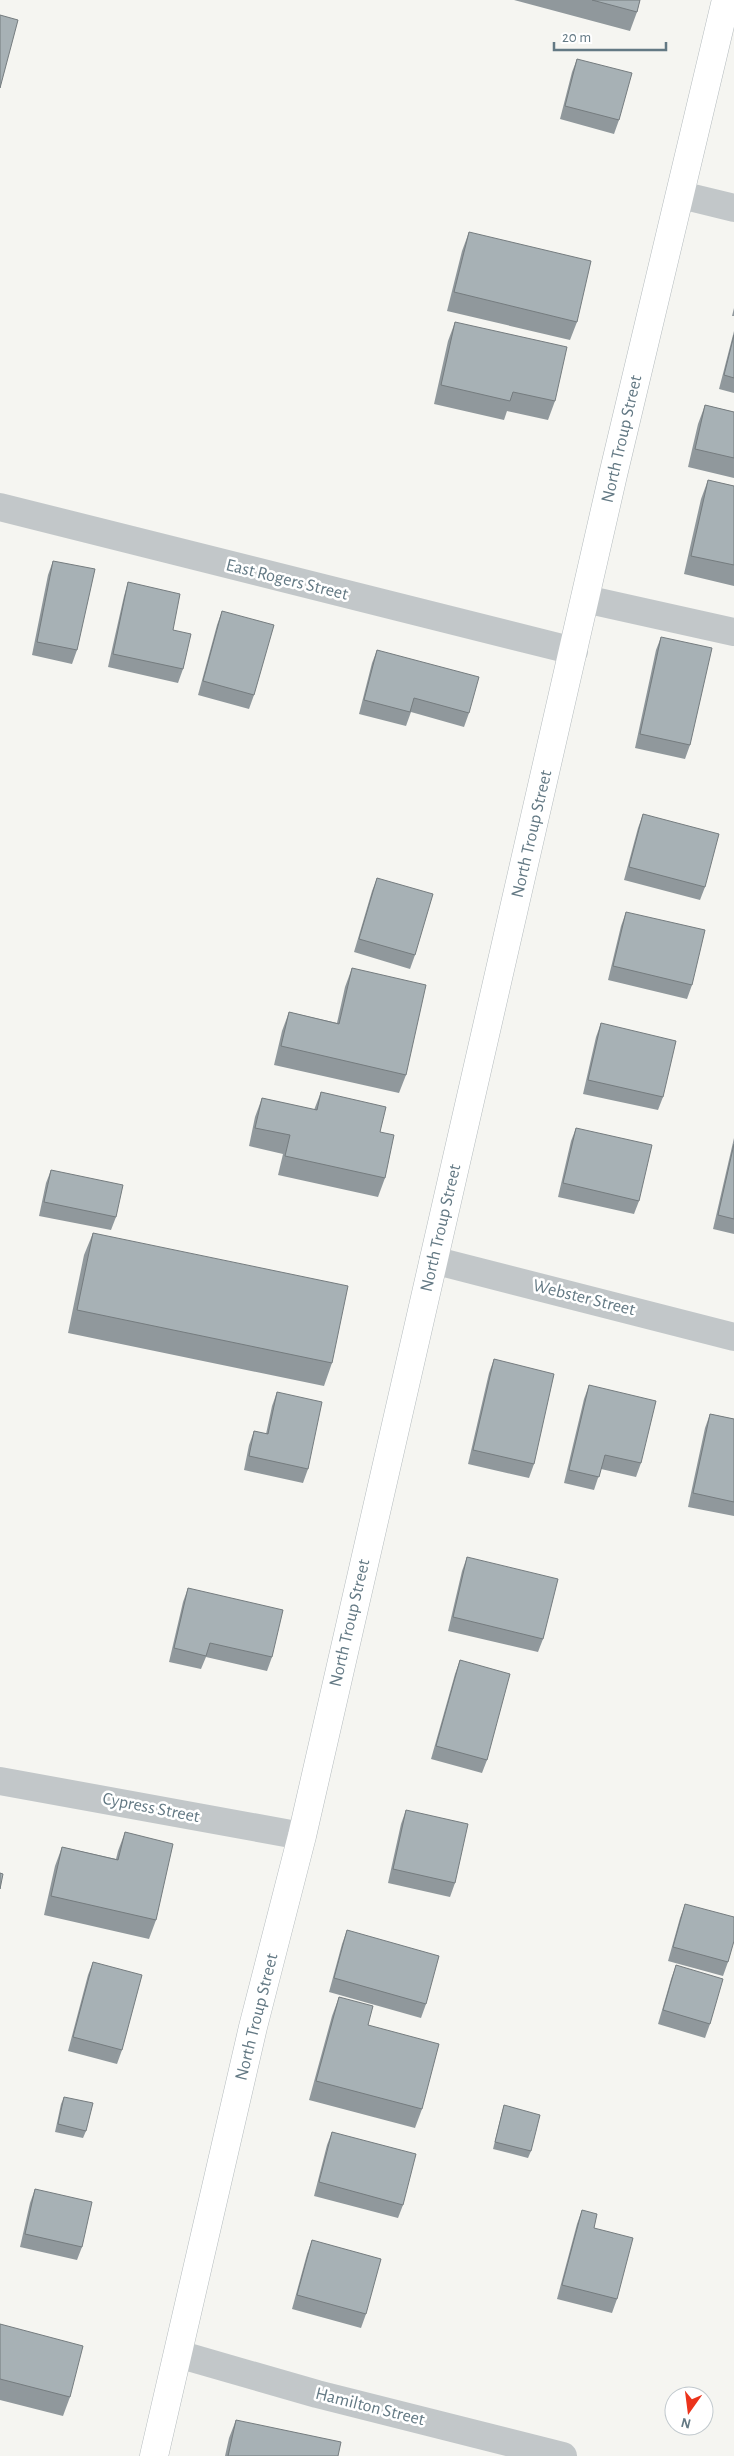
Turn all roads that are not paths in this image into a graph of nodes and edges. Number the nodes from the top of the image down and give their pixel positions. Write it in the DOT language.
graph roads {
  1 [pos="726,0"];
  2 [pos="681,195"];
  3 [pos="734,208"];
  4 [pos="0,507"];
  5 [pos="585,599"];
  6 [pos="734,632"];
  7 [pos="574,650"];
  8 [pos="433,1260"];
  9 [pos="734,1337"];
  10 [pos="0,1781"];
  11 [pos="302,1836"];
  12 [pos="178,2354"];
  13 [pos="154,2456"];
  14 [pos="563,2456"];
  1 -- 2 [label="street, North Troup Street"];
  2 -- 3 [label="street"];
  2 -- 5 [label="street, North Troup Street"];
  4 -- 7 [label="street, East Rogers Street"];
  5 -- 6 [label="street"];
  5 -- 7 [label="street, North Troup Street"];
  7 -- 8 [label="street, North Troup Street"];
  8 -- 9 [label="street, Webster Street"];
  8 -- 11 [label="street, North Troup Street"];
  10 -- 11 [label="street, Cypress Street"];
  11 -- 12 [label="street, North Troup Street"];
  12 -- 13 [label="street, North Troup Street"];
  12 -- 14 [label="street, Hamilton Street"];
}
